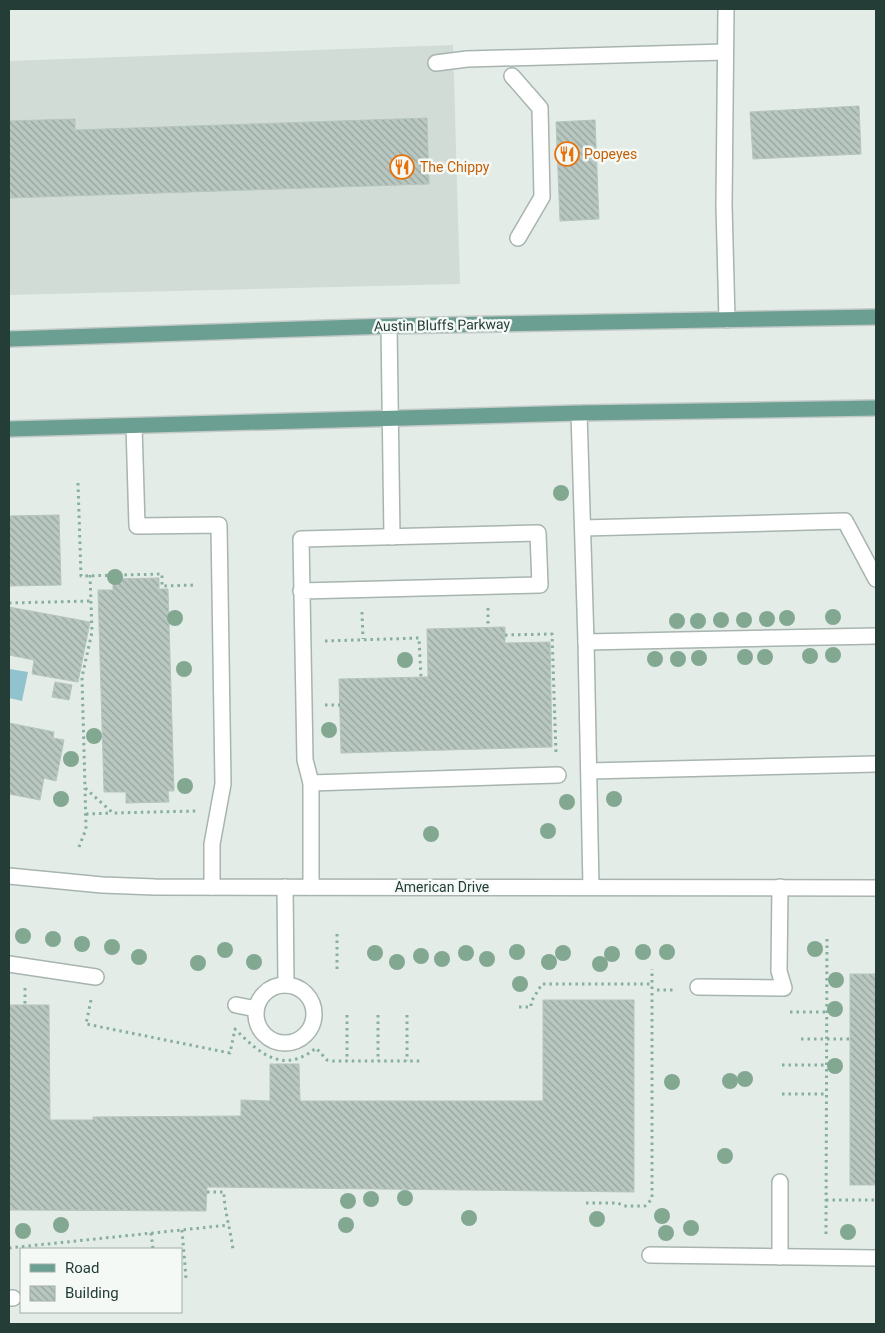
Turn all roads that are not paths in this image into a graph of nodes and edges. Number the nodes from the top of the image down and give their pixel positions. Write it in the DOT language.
graph roads {
  1 [pos="726,9"];
  2 [pos="725,52"];
  3 [pos="436,63"];
  4 [pos="512,76"];
  5 [pos="518,238"];
  6 [pos="876,317"];
  7 [pos="727,320"];
  8 [pos="389,326"];
  9 [pos="9,339"];
  10 [pos="876,408"];
  11 [pos="579,413"];
  12 [pos="390,419"];
  13 [pos="134,426"];
  14 [pos="9,430"];
  15 [pos="583,528"];
  16 [pos="392,537"];
  17 [pos="876,579"];
  18 [pos="301,591"];
  19 [pos="876,636"];
  20 [pos="586,642"];
  21 [pos="876,764"];
  22 [pos="589,771"];
  23 [pos="558,775"];
  24 [pos="311,782"];
  25 [pos="9,876"];
  26 [pos="212,887"];
  27 [pos="285,887"];
  28 [pos="311,887"];
  29 [pos="591,887"];
  30 [pos="780,887"];
  31 [pos="876,888"];
  32 [pos="9,964"];
  33 [pos="96,977"];
  34 [pos="286,985"];
  35 [pos="698,987"];
  36 [pos="236,1005"];
  37 [pos="256,1009"];
  38 [pos="780,1182"];
  39 [pos="650,1255"];
  40 [pos="780,1257"];
  41 [pos="876,1258"];
  1 -- 2 [label="street"];
  2 -- 3 [label="street"];
  2 -- 7 [label="street"];
  4 -- 5 [label="street"];
  6 -- 7 [label="main road, Austin Bluffs Parkway"];
  7 -- 8 [label="main road, Austin Bluffs Parkway"];
  8 -- 9 [label="main road, Austin Bluffs Parkway"];
  8 -- 12 [label="street"];
  10 -- 11 [label="main road"];
  11 -- 12 [label="main road"];
  11 -- 15 [label="street"];
  12 -- 13 [label="main road"];
  12 -- 16 [label="street"];
  13 -- 14 [label="main road"];
  13 -- 26 [label="street"];
  15 -- 17 [label="street"];
  15 -- 20 [label="street"];
  16 -- 18 [label="street"];
  16 -- 18 [label="street"];
  18 -- 24 [label="street"];
  19 -- 20 [label="street"];
  20 -- 22 [label="street"];
  21 -- 22 [label="street"];
  22 -- 29 [label="street"];
  23 -- 24 [label="street"];
  24 -- 28 [label="street"];
  25 -- 26 [label="street, American Drive"];
  26 -- 27 [label="street, American Drive"];
  27 -- 28 [label="street, American Drive"];
  27 -- 34 [label="street"];
  28 -- 29 [label="street, American Drive"];
  29 -- 30 [label="street, American Drive"];
  30 -- 31 [label="street, American Drive"];
  30 -- 35 [label="street"];
  32 -- 33 [label="street"];
  34 -- 37 [label="street"];
  34 -- 37 [label="street"];
  36 -- 37 [label="street"];
  38 -- 40 [label="street"];
  39 -- 40 [label="street"];
  40 -- 41 [label="street"];
}
